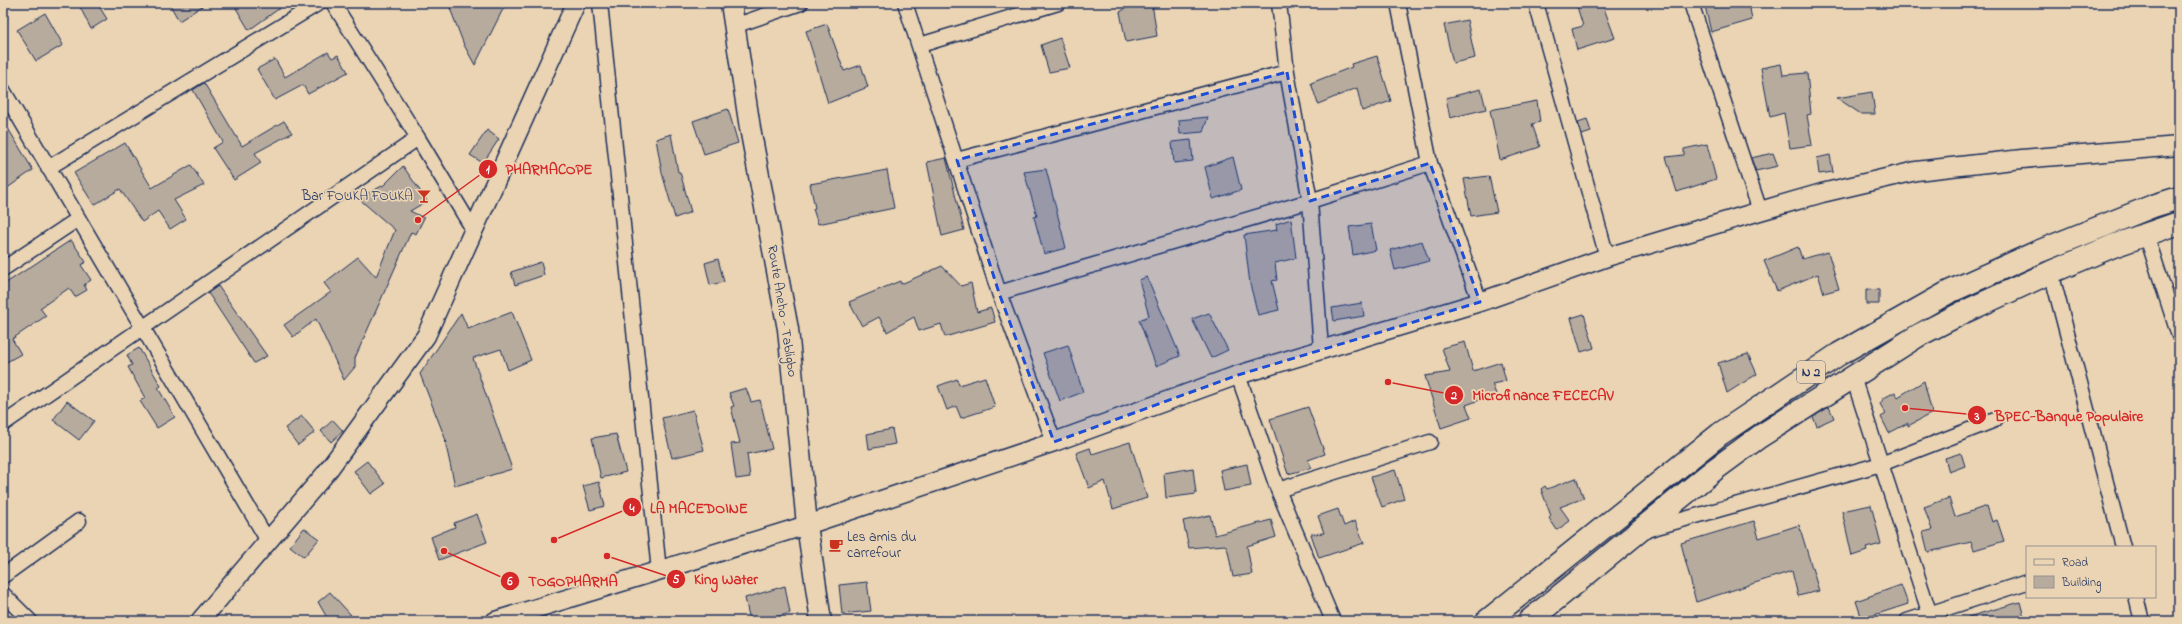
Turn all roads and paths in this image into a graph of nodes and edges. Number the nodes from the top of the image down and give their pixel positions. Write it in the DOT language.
graph roads {
  1 [pos="319,3"];
  2 [pos="333,3"];
  3 [pos="576,3"];
  4 [pos="600,3"];
  5 [pos="731,3"];
  6 [pos="802,3"];
  7 [pos="905,3"];
  8 [pos="1058,3"];
  9 [pos="1279,3"];
  10 [pos="1398,3"];
  11 [pos="1536,3"];
  12 [pos="1691,3"];
  13 [pos="734,26"];
  14 [pos="920,45"];
  15 [pos="1287,72"];
  16 [pos="3,90"];
  17 [pos="7,106"];
  18 [pos="418,138"];
  19 [pos="2179,146"];
  20 [pos="957,160"];
  21 [pos="1430,163"];
  22 [pos="48,168"];
  23 [pos="2179,198"];
  24 [pos="1310,201"];
  25 [pos="1760,211"];
  26 [pos="78,218"];
  27 [pos="2179,223"];
  28 [pos="474,231"];
  29 [pos="2146,234"];
  30 [pos="1607,257"];
  31 [pos="3,269"];
  32 [pos="2050,272"];
  33 [pos="999,293"];
  34 [pos="1480,302"];
  35 [pos="142,328"];
  36 [pos="2179,336"];
  37 [pos="1321,349"];
  38 [pos="1238,375"];
  39 [pos="1853,377"];
  40 [pos="1995,420"];
  41 [pos="3,424"];
  42 [pos="1054,442"];
  43 [pos="1430,442"];
  44 [pos="1881,464"];
  45 [pos="1278,490"];
  46 [pos="79,521"];
  47 [pos="807,525"];
  48 [pos="1641,531"];
  49 [pos="268,541"];
  50 [pos="2123,546"];
  51 [pos="659,571"];
  52 [pos="3,576"];
  53 [pos="2026,582"];
  54 [pos="3,594"];
  55 [pos="2136,598"];
  56 [pos="1931,618"];
  57 [pos="30,621"];
  58 [pos="200,621"];
  59 [pos="495,621"];
  60 [pos="821,621"];
  61 [pos="1334,621"];
  62 [pos="1487,621"];
  63 [pos="1529,621"];
  64 [pos="1908,621"];
  65 [pos="2142,621"];
  1 -- 22 [label="street"];
  2 -- 18 [label="street"];
  3 -- 28 [label="street"];
  4 -- 51 [label="street"];
  5 -- 13 [label="main road, Route Aneho - Tabligbo"];
  6 -- 13 [label="street"];
  7 -- 14 [label="street"];
  8 -- 14 [label="street"];
  9 -- 15 [label="street"];
  10 -- 21 [label="street"];
  11 -- 30 [label="street"];
  12 -- 25 [label="street"];
  13 -- 47 [label="main road, Route Aneho - Tabligbo"];
  14 -- 20 [label="street"];
  15 -- 20 [label="street"];
  15 -- 24 [label="street"];
  16 -- 17 [label="street"];
  17 -- 22 [label="street"];
  18 -- 28 [label="street"];
  18 -- 35 [label="street"];
  19 -- 25 [label="street"];
  20 -- 33 [label="street"];
  21 -- 24 [label="street"];
  21 -- 34 [label="street"];
  22 -- 26 [label="street"];
  23 -- 62 [label="highway, N 2"];
  24 -- 33 [label="street"];
  24 -- 37 [label="street"];
  25 -- 30 [label="street"];
  26 -- 31 [label="street"];
  26 -- 35 [label="street"];
  27 -- 29 [label="highway, N 2"];
  28 -- 49 [label="street"];
  29 -- 32 [label="highway, N 2"];
  29 -- 36 [label="street"];
  30 -- 34 [label="street"];
  32 -- 39 [label="highway, N 2"];
  32 -- 50 [label="street"];
  33 -- 42 [label="street"];
  34 -- 37 [label="street"];
  35 -- 41 [label="street"];
  35 -- 49 [label="street"];
  37 -- 38 [label="street"];
  38 -- 42 [label="street"];
  38 -- 45 [label="street"];
  39 -- 44 [label="street"];
  39 -- 48 [label="highway, N 2"];
  40 -- 44 [label="street"];
  42 -- 47 [label="street"];
  43 -- 45 [label="street"];
  44 -- 48 [label="street"];
  44 -- 56 [label="street"];
  45 -- 61 [label="street"];
  46 -- 52 [label="street"];
  47 -- 51 [label="street"];
  47 -- 60 [label="main road, Route Aneho - Tabligbo"];
  48 -- 63 [label="highway, N 2"];
  49 -- 58 [label="street"];
  51 -- 59 [label="street"];
  53 -- 56 [label="street"];
  54 -- 57 [label="street"];
  55 -- 65 [label="street"];
  56 -- 64 [label="street"];
}
